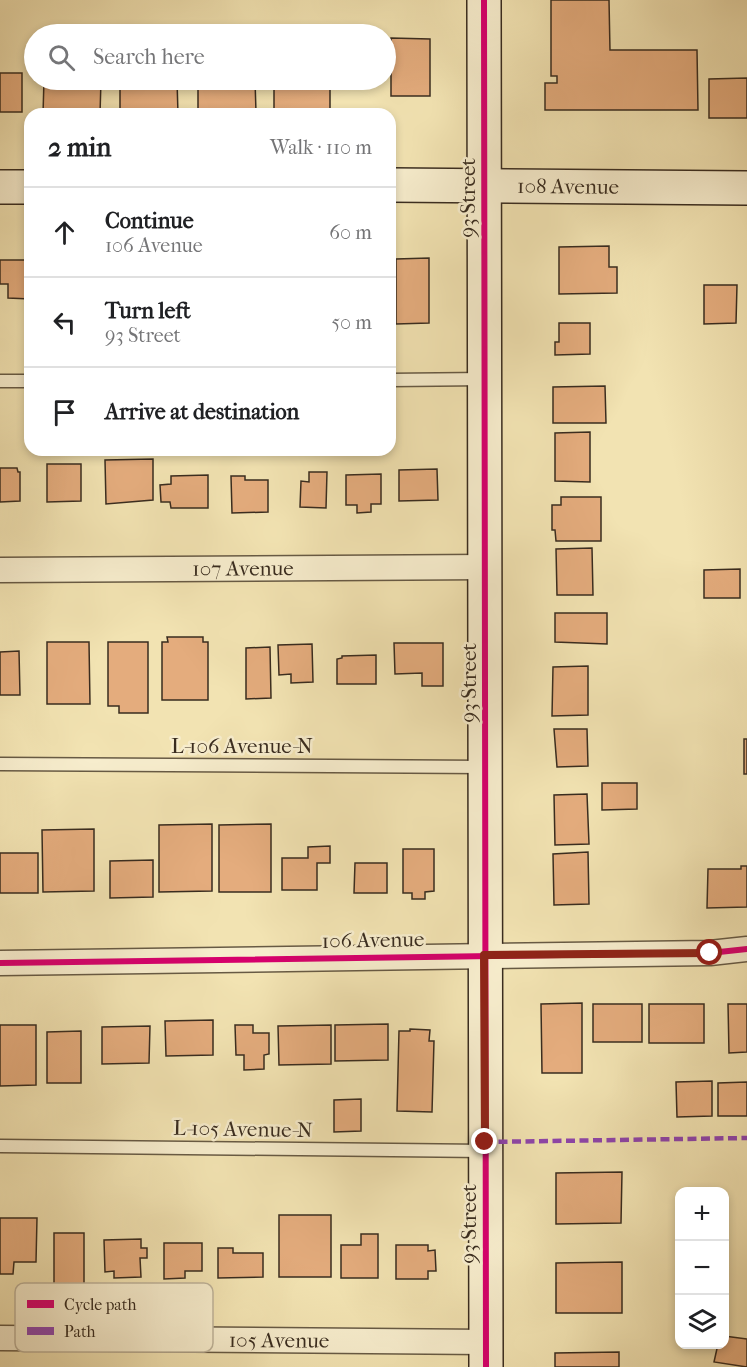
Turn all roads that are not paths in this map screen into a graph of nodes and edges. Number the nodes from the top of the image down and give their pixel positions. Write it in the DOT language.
graph roads {
  1 [pos="484,0"];
  2 [pos="396,185"];
  3 [pos="485,185"];
  4 [pos="0,187"];
  5 [pos="24,187"];
  6 [pos="747,188"];
  7 [pos="485,379"];
  8 [pos="396,380"];
  9 [pos="0,381"];
  10 [pos="24,381"];
  11 [pos="486,567"];
  12 [pos="0,570"];
  13 [pos="0,764"];
  14 [pos="485,767"];
  15 [pos="747,949"];
  16 [pos="484,955"];
  17 [pos="0,963"];
  18 [pos="0,1146"];
  19 [pos="485,1151"];
  20 [pos="0,1338"];
  21 [pos="15,1339"];
  22 [pos="213,1345"];
  23 [pos="486,1355"];
  1 -- 3 [label="street, 93 Street"];
  2 -- 3 [label="street, 108 Avenue"];
  3 -- 6 [label="street, 108 Avenue"];
  3 -- 7 [label="street, 93 Street"];
  4 -- 5 [label="street"];
  7 -- 8 [label="lane"];
  7 -- 11 [label="street, 93 Street"];
  9 -- 10 [label="lane"];
  11 -- 12 [label="street, 107 Avenue"];
  11 -- 14 [label="street, 93 Street"];
  13 -- 14 [label="lane, L-106 Avenue-N"];
  14 -- 16 [label="street, 93 Street"];
  15 -- 16 [label="street, 106 Avenue"];
  16 -- 17 [label="street, 106 Avenue"];
  16 -- 19 [label="street, 93 Street"];
  18 -- 19 [label="lane, L-105 Avenue-N"];
  19 -- 23 [label="street, 93 Street"];
  20 -- 21 [label="street, 105 Avenue"];
  22 -- 23 [label="street, 105 Avenue"];
}
